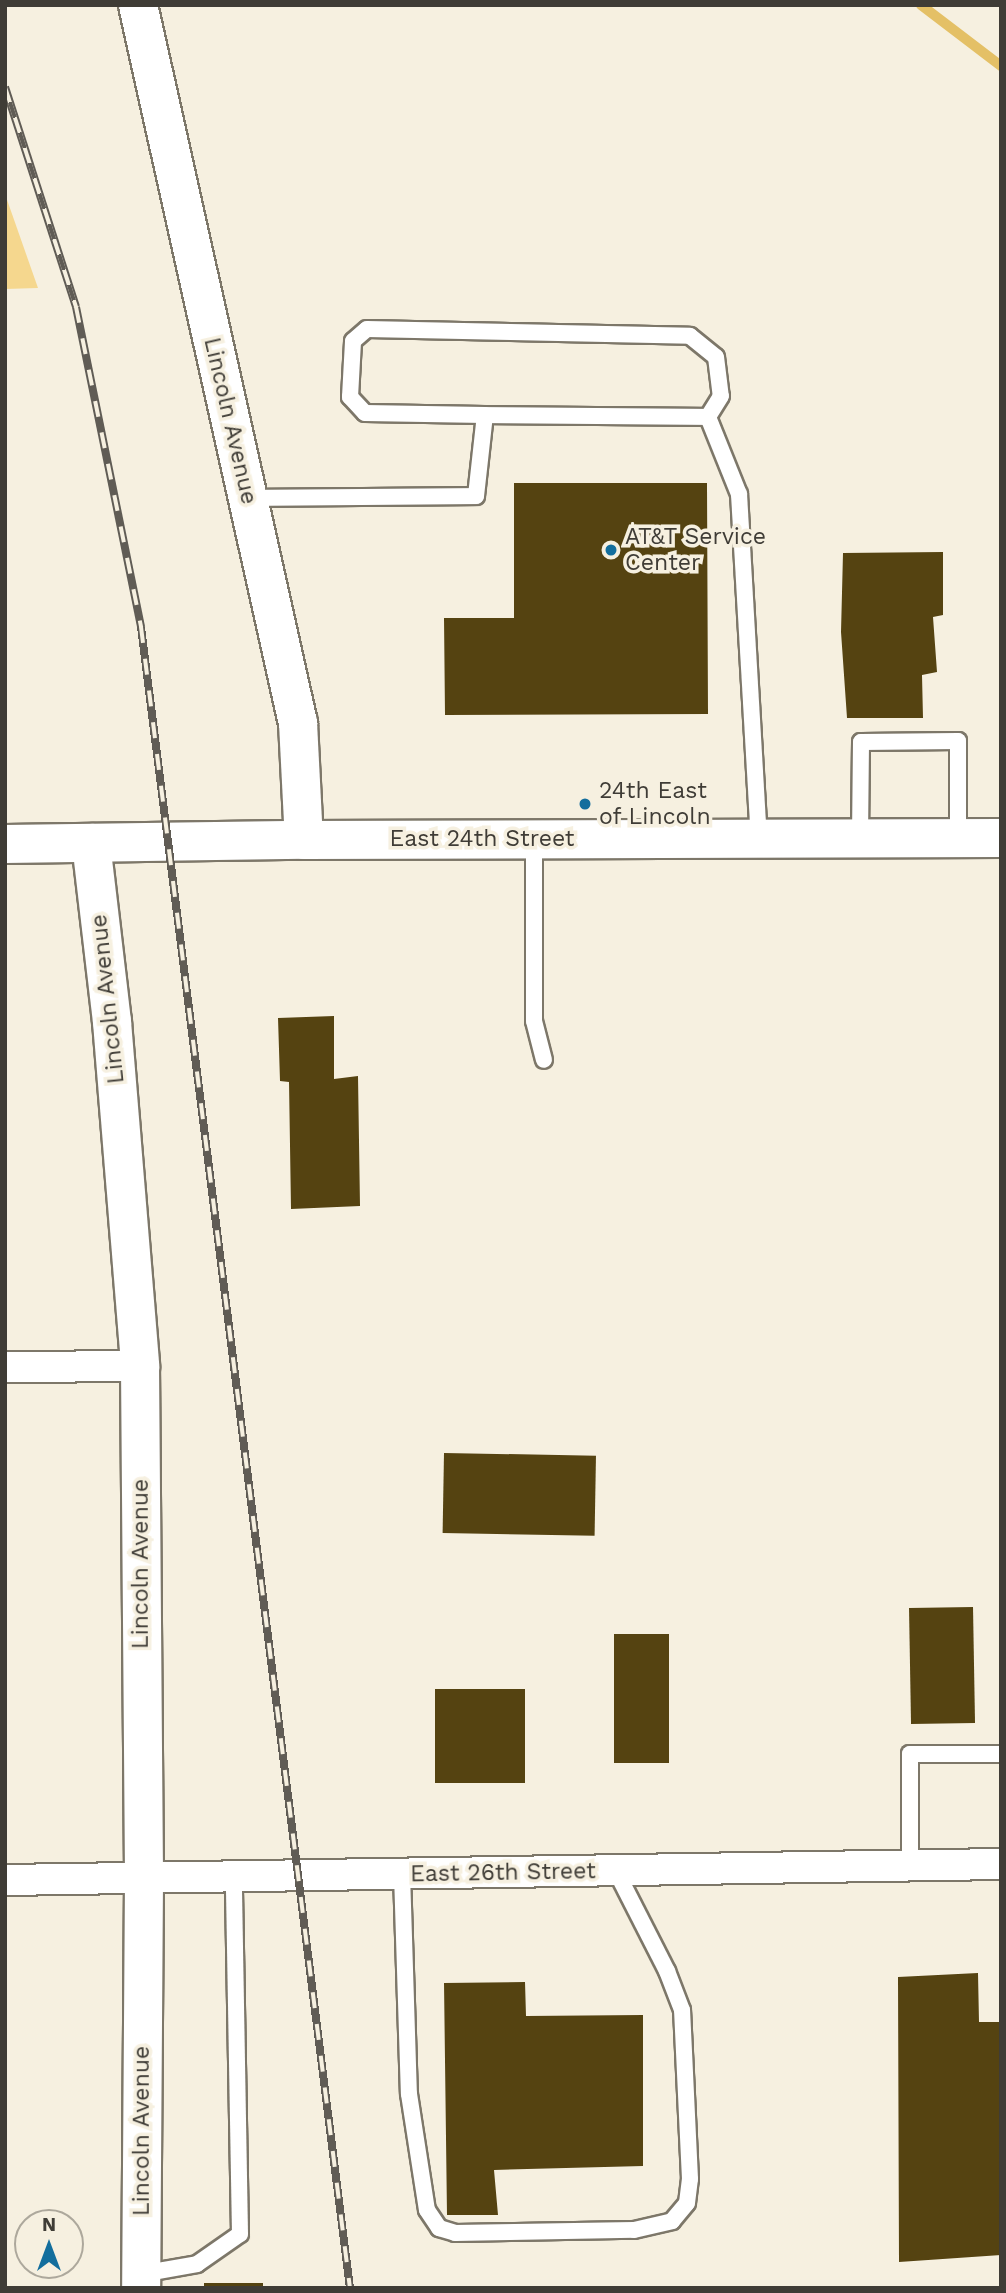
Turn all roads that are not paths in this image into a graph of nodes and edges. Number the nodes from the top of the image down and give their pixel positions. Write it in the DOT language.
graph roads {
  1 [pos="138,5"];
  2 [pos="485,415"];
  3 [pos="708,417"];
  4 [pos="247,498"];
  5 [pos="534,838"];
  6 [pos="759,838"];
  7 [pos="860,838"];
  8 [pos="958,838"];
  9 [pos="1001,838"];
  10 [pos="304,840"];
  11 [pos="91,843"];
  12 [pos="5,844"];
  13 [pos="544,1060"];
  14 [pos="140,1366"];
  15 [pos="5,1367"];
  16 [pos="1001,1754"];
  17 [pos="1001,1864"];
  18 [pos="909,1865"];
  19 [pos="616,1871"];
  20 [pos="402,1874"];
  21 [pos="234,1878"];
  22 [pos="5,1880"];
  23 [pos="144,1880"];
  24 [pos="141,2281"];
  1 -- 4 [label="street, Lincoln Avenue"];
  2 -- 3 [label="lane"];
  2 -- 3 [label="lane"];
  2 -- 4 [label="lane"];
  3 -- 6 [label="lane"];
  4 -- 10 [label="street, Lincoln Avenue"];
  5 -- 6 [label="street, East 24th Street"];
  5 -- 10 [label="street, East 24th Street"];
  5 -- 13 [label="lane"];
  6 -- 7 [label="street, East 24th Street"];
  7 -- 8 [label="street, East 24th Street"];
  7 -- 8 [label="lane"];
  8 -- 9 [label="street, East 24th Street"];
  10 -- 11 [label="street, East 24th Street"];
  11 -- 12 [label="street, East 24th Street"];
  11 -- 14 [label="street, Lincoln Avenue"];
  14 -- 15 [label="street"];
  14 -- 23 [label="street, Lincoln Avenue"];
  16 -- 18 [label="lane"];
  17 -- 18 [label="street, East 26th Street"];
  18 -- 19 [label="street, East 26th Street"];
  19 -- 20 [label="street, East 26th Street"];
  19 -- 20 [label="lane"];
  20 -- 21 [label="street, East 26th Street"];
  21 -- 23 [label="street, East 26th Street"];
  21 -- 24 [label="lane"];
  22 -- 23 [label="street, East 26th Street"];
  23 -- 24 [label="street, Lincoln Avenue"];
}
